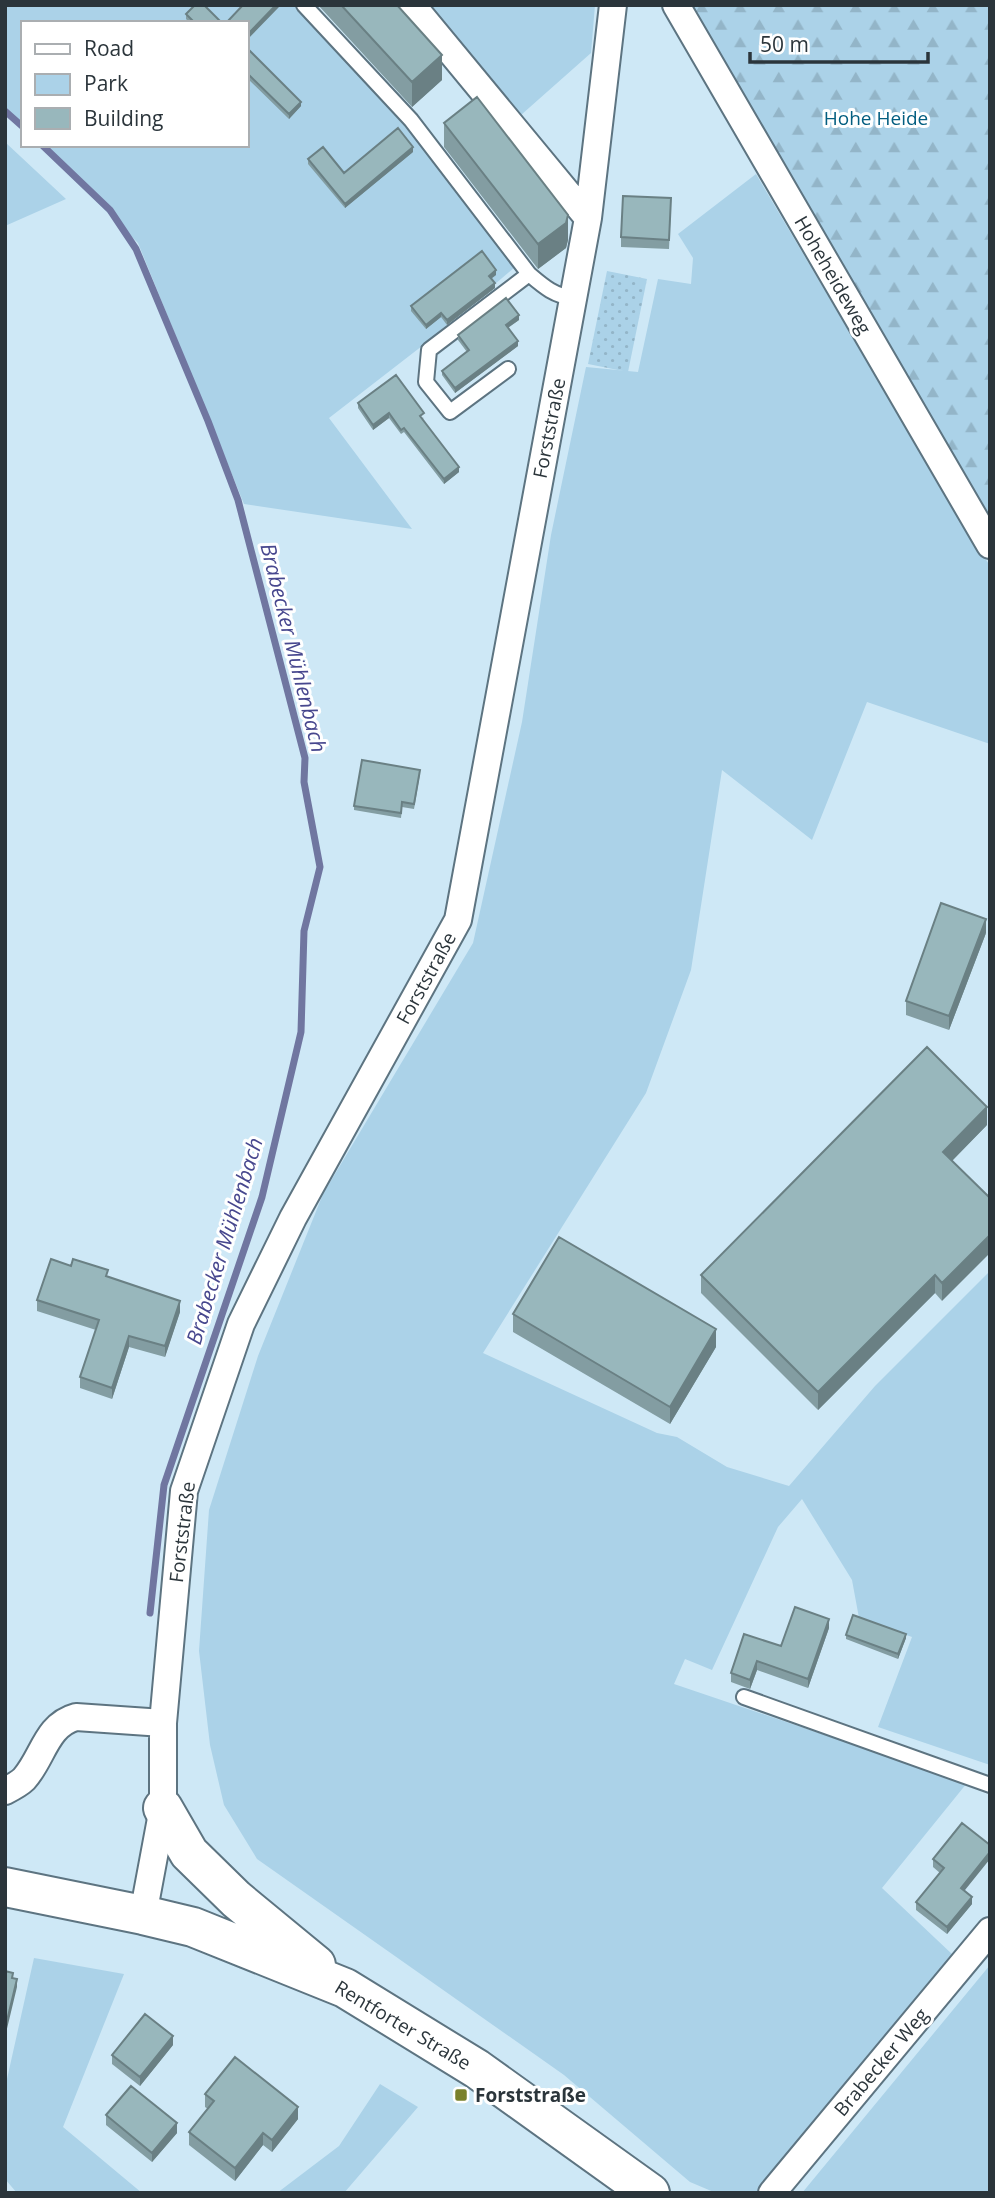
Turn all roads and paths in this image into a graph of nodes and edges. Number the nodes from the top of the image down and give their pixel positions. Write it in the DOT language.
graph roads {
  1 [pos="304,5"];
  2 [pos="412,5"];
  3 [pos="613,5"];
  4 [pos="676,5"];
  5 [pos="588,218"];
  6 [pos="529,274"];
  7 [pos="574,298"];
  8 [pos="508,369"];
  9 [pos="990,545"];
  10 [pos="744,1696"];
  11 [pos="163,1723"];
  12 [pos="990,1785"];
  13 [pos="5,1791"];
  14 [pos="163,1808"];
  15 [pos="5,1887"];
  16 [pos="143,1915"];
  17 [pos="990,1931"];
  18 [pos="345,1988"];
  19 [pos="650,2193"];
  20 [pos="772,2193"];
  1 -- 6 [label="lane"];
  2 -- 5 [label="street"];
  3 -- 5 [label="street, Forststraße"];
  4 -- 9 [label="street, Hoheheideweg"];
  5 -- 7 [label="street, Forststraße"];
  6 -- 7 [label="lane"];
  6 -- 8 [label="lane"];
  7 -- 11 [label="street, Forststraße"];
  10 -- 12 [label="lane"];
  11 -- 13 [label="street"];
  11 -- 14 [label="street, Forststraße"];
  14 -- 16 [label="street, Forststraße"];
  14 -- 18 [label="main road"];
  15 -- 16 [label="main road, Rentforter Straße"];
  16 -- 18 [label="main road, Rentforter Straße"];
  17 -- 20 [label="street, Brabecker Weg"];
  18 -- 19 [label="main road, Rentforter Straße"];
}
